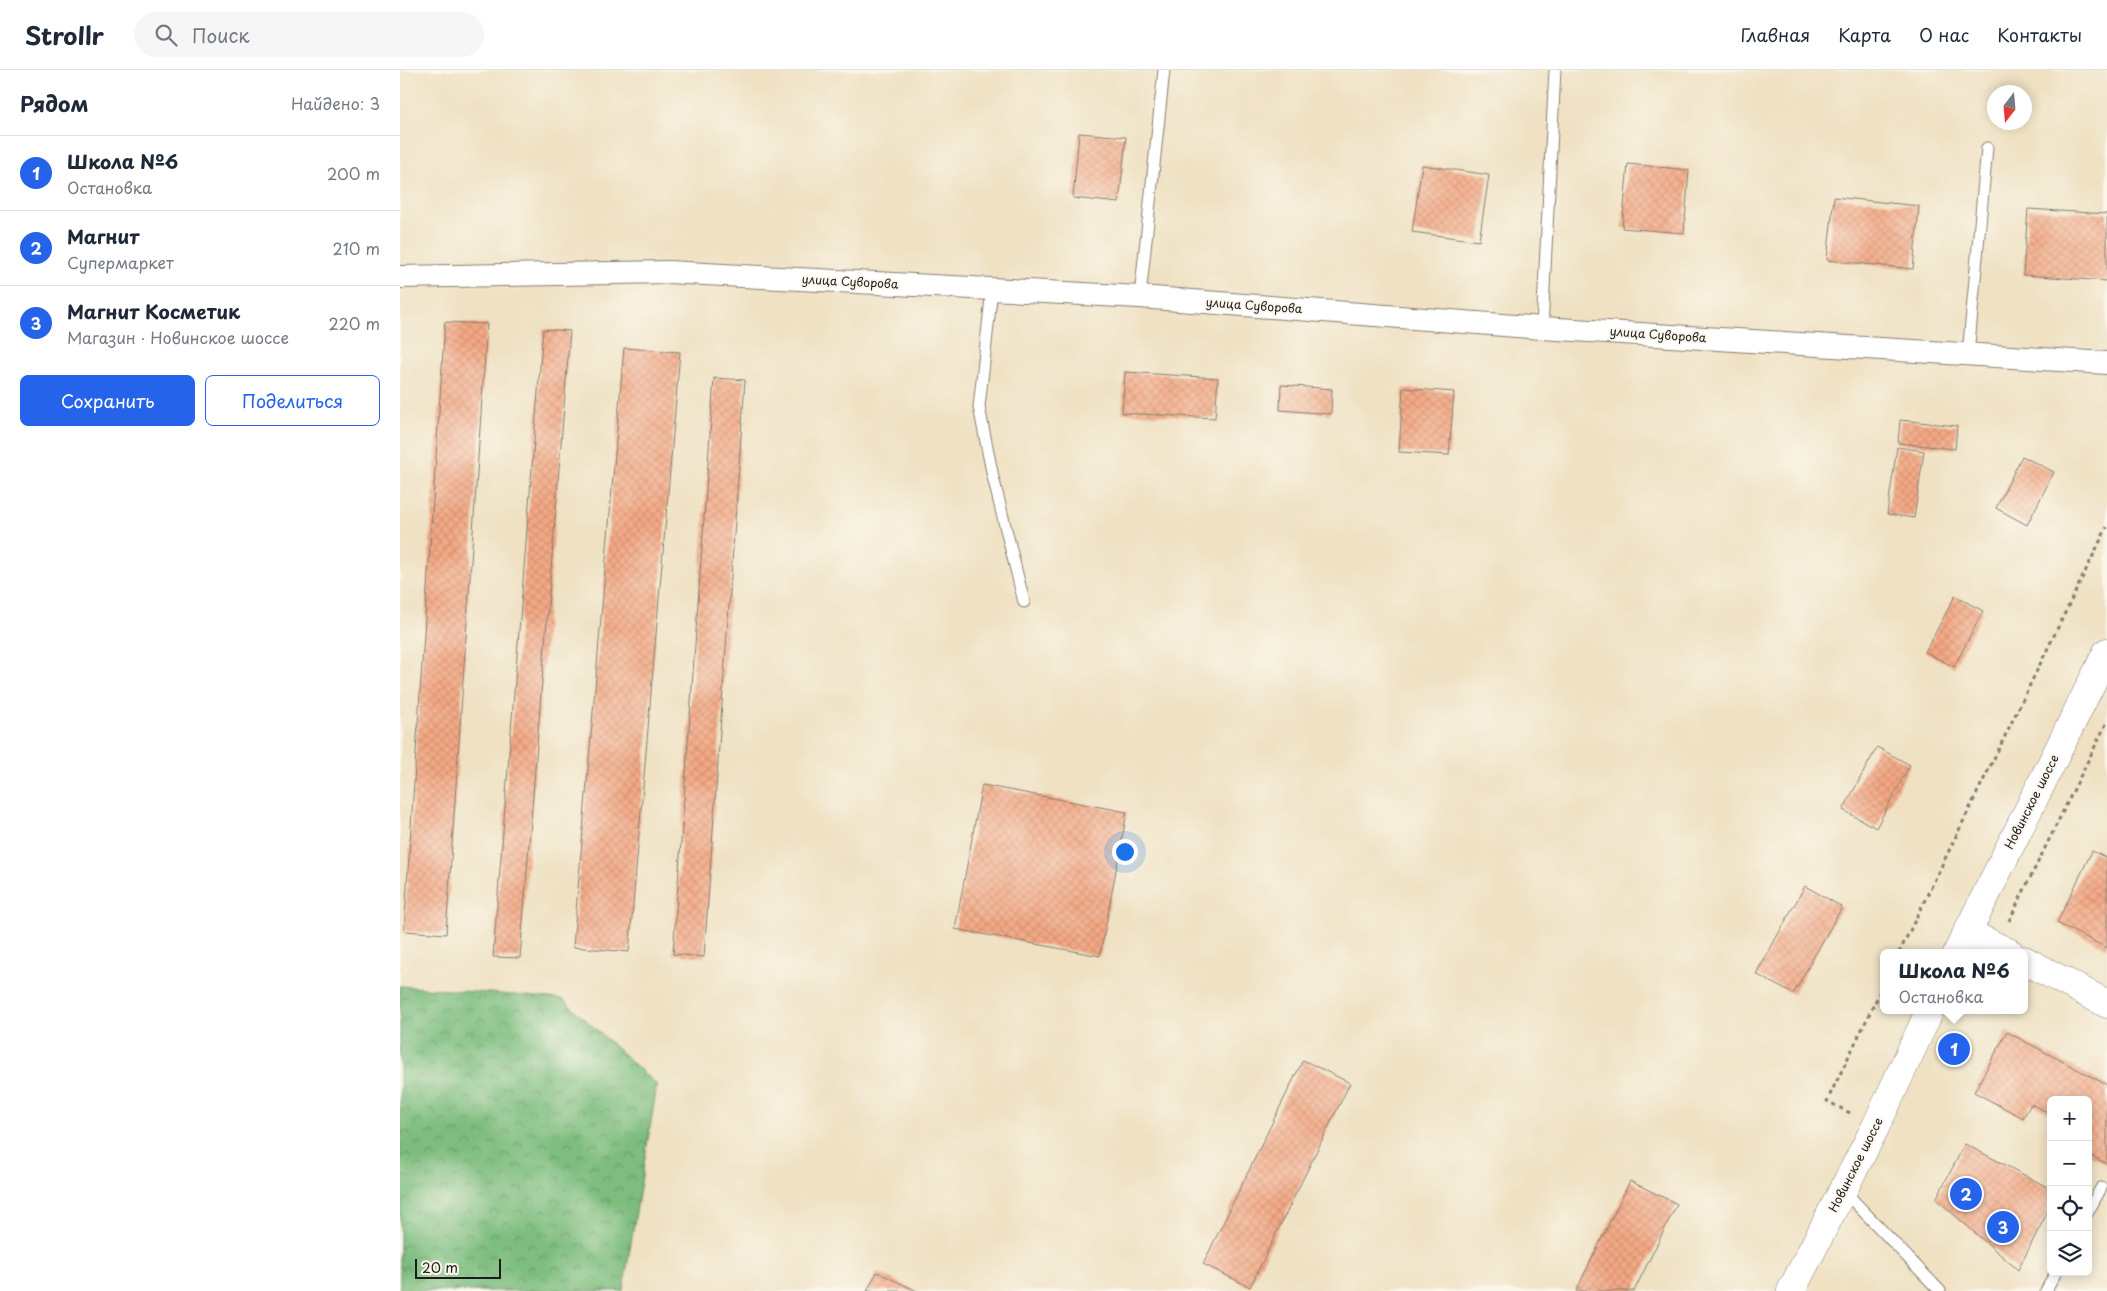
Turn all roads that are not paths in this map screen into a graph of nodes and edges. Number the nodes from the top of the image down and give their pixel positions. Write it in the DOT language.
graph roads {
  1 [pos="1164,70"];
  2 [pos="1555,70"];
  3 [pos="1987,148"];
  4 [pos="400,277"];
  5 [pos="992,289"];
  6 [pos="1140,297"];
  7 [pos="1542,328"];
  8 [pos="1968,355"];
  9 [pos="2107,363"];
  10 [pos="1024,602"];
  11 [pos="2107,652"];
  12 [pos="1962,942"];
  13 [pos="2003,949"];
  14 [pos="2028,962"];
  15 [pos="2107,1004"];
  16 [pos="1928,1014"];
  17 [pos="2101,1188"];
  18 [pos="1844,1191"];
  19 [pos="2092,1205"];
  20 [pos="2054,1276"];
  21 [pos="1791,1291"];
  22 [pos="1940,1291"];
  23 [pos="2046,1291"];
  1 -- 6 [label="lane"];
  2 -- 7 [label="lane"];
  3 -- 8 [label="lane"];
  4 -- 5 [label="street, улица Суворова"];
  5 -- 6 [label="street, улица Суворова"];
  5 -- 10 [label="lane"];
  6 -- 7 [label="street, улица Суворова"];
  7 -- 8 [label="street, улица Суворова"];
  8 -- 9 [label="street, улица Суворова"];
  11 -- 12 [label="street, Новинское шоссе"];
  12 -- 13 [label="street"];
  14 -- 15 [label="street"];
  16 -- 18 [label="street, Новинское шоссе"];
  17 -- 19 [label="lane"];
  18 -- 21 [label="street, Новинское шоссе"];
  18 -- 22 [label="lane"];
  20 -- 23 [label="lane"];
}
